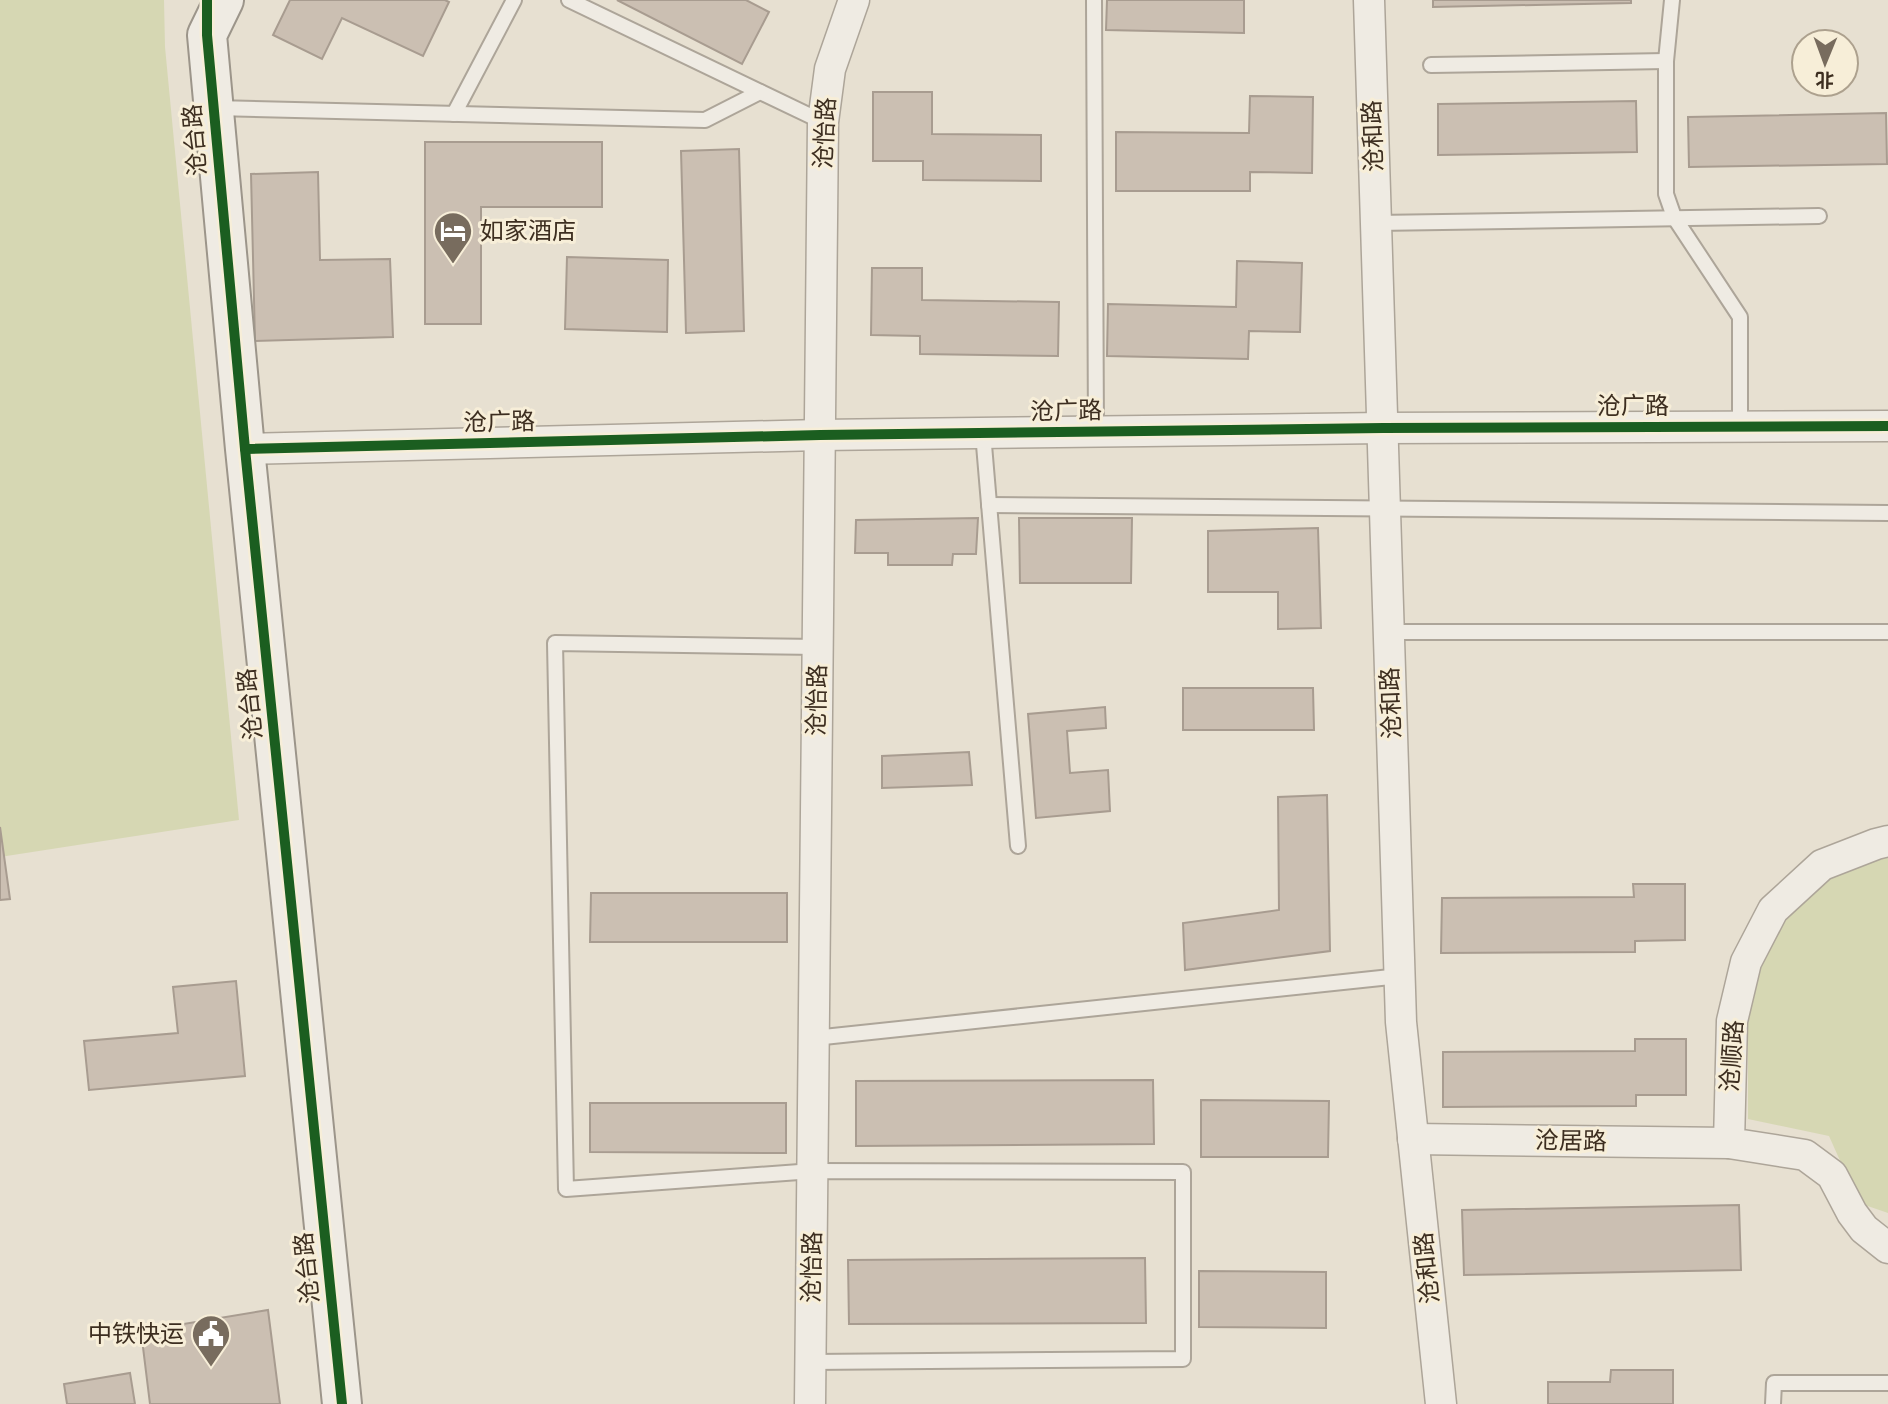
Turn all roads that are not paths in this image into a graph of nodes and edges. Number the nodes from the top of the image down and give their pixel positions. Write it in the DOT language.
graph roads {
  1 [pos="224,0"];
  2 [pos="514,0"];
  3 [pos="569,0"];
  4 [pos="854,0"];
  5 [pos="1094,0"];
  6 [pos="1369,0"];
  7 [pos="1672,0"];
  8 [pos="207,18"];
  9 [pos="1667,61"];
  10 [pos="1431,65"];
  11 [pos="760,92"];
  12 [pos="214,108"];
  13 [pos="454,114"];
  14 [pos="823,122"];
  15 [pos="1674,216"];
  16 [pos="1819,216"];
  17 [pos="1376,223"];
  18 [pos="1740,426"];
  19 [pos="1888,426"];
  20 [pos="1383,428"];
  21 [pos="1096,432"];
  22 [pos="983,433"];
  23 [pos="820,435"];
  24 [pos="245,449"];
  25 [pos="989,505"];
  26 [pos="1385,508"];
  27 [pos="1888,513"];
  28 [pos="1389,632"];
  29 [pos="1888,632"];
  30 [pos="818,647"];
  31 [pos="1888,841"];
  32 [pos="1018,846"];
  33 [pos="1400,976"];
  34 [pos="814,1038"];
  35 [pos="1413,1139"];
  36 [pos="1729,1143"];
  37 [pos="813,1171"];
  38 [pos="1888,1248"];
  39 [pos="811,1362"];
  40 [pos="1888,1383"];
  41 [pos="342,1404"];
  42 [pos="810,1404"];
  43 [pos="1441,1404"];
  44 [pos="1773,1404"];
  1 -- 8 [label="street"];
  2 -- 13 [label="lane"];
  3 -- 11 [label="lane"];
  4 -- 14 [label="street, 沧怡路"];
  5 -- 21 [label="lane"];
  6 -- 17 [label="street, 沧和路"];
  7 -- 9 [label="lane"];
  8 -- 12 [label="street, 沧台路"];
  9 -- 10 [label="lane"];
  9 -- 15 [label="lane"];
  11 -- 13 [label="lane"];
  11 -- 14 [label="lane"];
  12 -- 13 [label="lane"];
  12 -- 24 [label="street, 沧台路"];
  14 -- 23 [label="street, 沧怡路"];
  15 -- 16 [label="lane"];
  15 -- 17 [label="lane"];
  15 -- 18 [label="lane"];
  17 -- 20 [label="street, 沧和路"];
  18 -- 19 [label="street, 沧广路"];
  18 -- 20 [label="street, 沧广路"];
  20 -- 21 [label="street, 沧广路"];
  20 -- 26 [label="street, 沧和路"];
  21 -- 22 [label="street, 沧广路"];
  22 -- 23 [label="street, 沧广路"];
  22 -- 25 [label="lane"];
  23 -- 24 [label="street, 沧广路"];
  23 -- 30 [label="street, 沧怡路"];
  24 -- 41 [label="street, 沧台路"];
  25 -- 26 [label="lane"];
  25 -- 32 [label="lane"];
  26 -- 27 [label="lane"];
  26 -- 28 [label="street, 沧和路"];
  28 -- 29 [label="lane"];
  28 -- 33 [label="street, 沧和路"];
  30 -- 34 [label="street, 沧怡路"];
  30 -- 37 [label="lane"];
  31 -- 36 [label="street, 沧顺路"];
  33 -- 34 [label="lane"];
  33 -- 35 [label="street, 沧和路"];
  34 -- 37 [label="street, 沧怡路"];
  35 -- 36 [label="street, 沧居路"];
  35 -- 43 [label="street, 沧和路"];
  36 -- 38 [label="street"];
  37 -- 39 [label="street, 沧怡路"];
  37 -- 39 [label="lane"];
  39 -- 42 [label="street, 沧怡路"];
  40 -- 44 [label="lane"];
}
